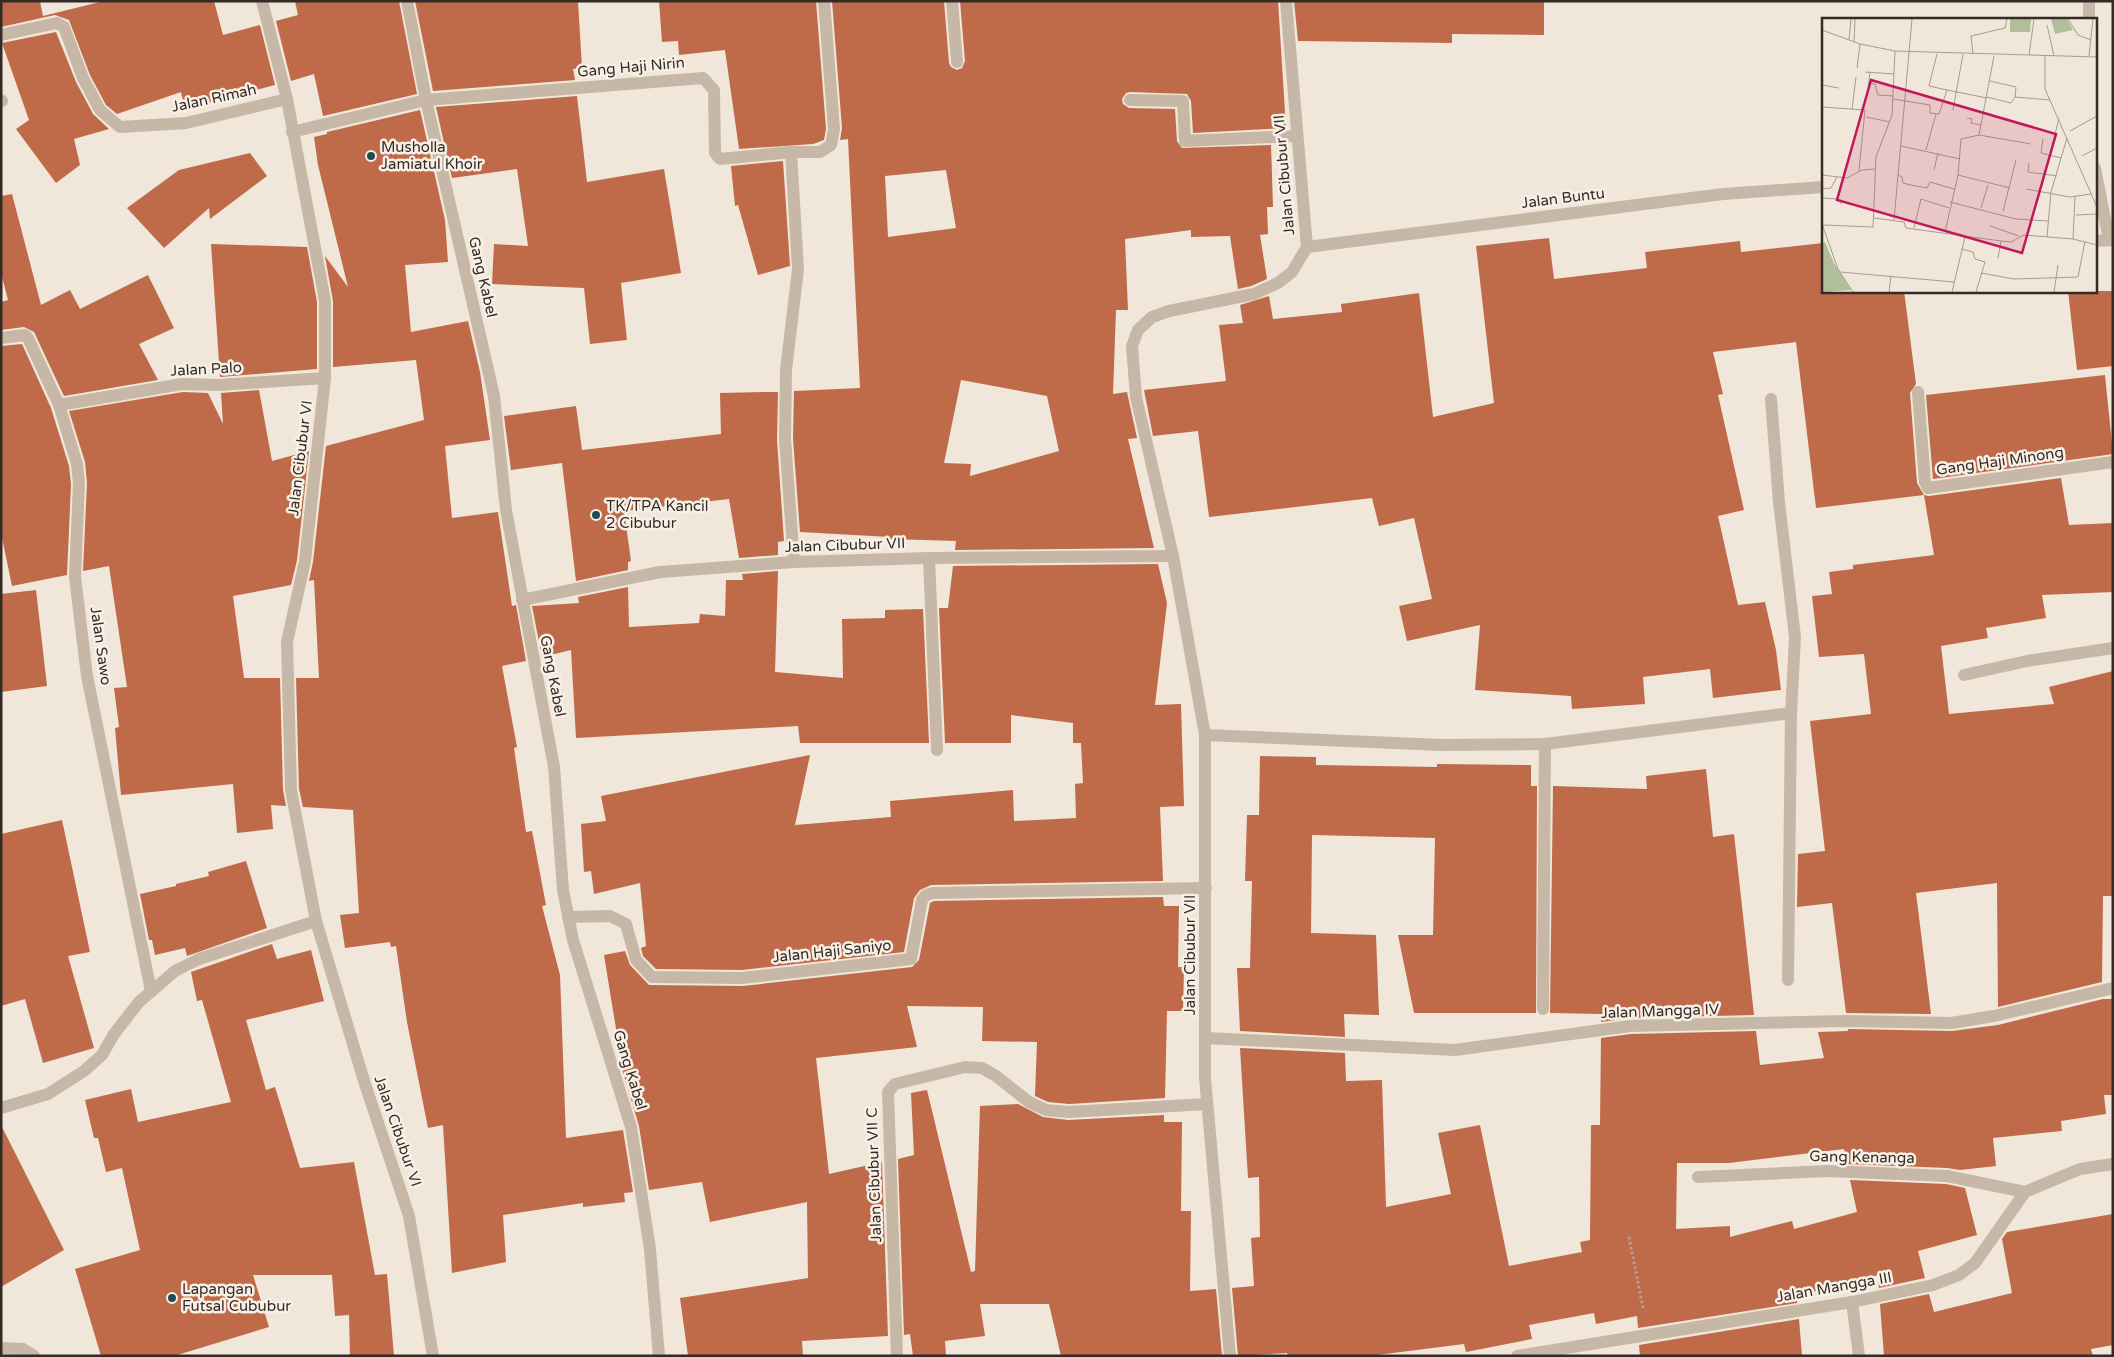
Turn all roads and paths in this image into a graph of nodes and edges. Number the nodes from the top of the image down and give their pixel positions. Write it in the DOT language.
graph roads {
  1 [pos="262,1"];
  2 [pos="407,1"];
  3 [pos="824,1"];
  4 [pos="952,1"];
  5 [pos="1286,1"];
  6 [pos="2089,1"];
  7 [pos="2089,18"];
  8 [pos="1,35"];
  9 [pos="957,62"];
  10 [pos="287,98"];
  11 [pos="426,100"];
  12 [pos="1130,100"];
  13 [pos="292,132"];
  14 [pos="1297,136"];
  15 [pos="791,152"];
  16 [pos="2096,172"];
  17 [pos="1822,187"];
  18 [pos="2111,240"];
  19 [pos="2096,241"];
  20 [pos="1307,247"];
  21 [pos="1,338"];
  22 [pos="326,378"];
  23 [pos="1918,392"];
  24 [pos="1770,399"];
  25 [pos="59,405"];
  26 [pos="2113,462"];
  27 [pos="1173,556"];
  28 [pos="929,558"];
  29 [pos="794,562"];
  30 [pos="522,600"];
  31 [pos="2113,648"];
  32 [pos="1964,675"];
  33 [pos="1792,713"];
  34 [pos="1205,735"];
  35 [pos="1545,744"];
  36 [pos="938,750"];
  37 [pos="1206,888"];
  38 [pos="568,917"];
  39 [pos="316,921"];
  40 [pos="1788,980"];
  41 [pos="2113,988"];
  42 [pos="151,991"];
  43 [pos="1543,1009"];
  44 [pos="1206,1038"];
  45 [pos="1208,1104"];
  46 [pos="1,1108"];
  47 [pos="2113,1164"];
  48 [pos="1698,1178"];
  49 [pos="2025,1192"];
  50 [pos="1629,1237"];
  51 [pos="1852,1302"];
  52 [pos="1648,1335"];
  53 [pos="1,1348"];
  54 [pos="34,1356"];
  55 [pos="433,1356"];
  56 [pos="659,1356"];
  57 [pos="897,1356"];
  58 [pos="1230,1356"];
  59 [pos="1516,1356"];
  60 [pos="1859,1356"];
  1 -- 10 [label="street, Jalan Cibubur VI"];
  2 -- 11 [label="street, Gang Kabel"];
  3 -- 15 [label="street, Gang Haji Nirin"];
  4 -- 9 [label="street"];
  5 -- 14 [label="street, Jalan Cibubur VII"];
  6 -- 7 [label="street"];
  8 -- 10 [label="street, Jalan Rimah"];
  10 -- 13 [label="street, Jalan Cibubur VI"];
  11 -- 13 [label="street"];
  11 -- 15 [label="street, Gang Haji Nirin"];
  11 -- 30 [label="street, Gang Kabel"];
  12 -- 14 [label="street"];
  13 -- 22 [label="street, Jalan Cibubur VI"];
  14 -- 20 [label="street, Jalan Cibubur VII"];
  15 -- 29 [label="street"];
  16 -- 18 [label="street"];
  17 -- 20 [label="street, Jalan Buntu"];
  18 -- 19 [label="street"];
  20 -- 27 [label="street, Jalan Cibubur VII"];
  21 -- 25 [label="street, Jalan Sawo"];
  22 -- 25 [label="street, Jalan Palo"];
  22 -- 39 [label="street, Jalan Cibubur VI"];
  23 -- 26 [label="street, Gang Haji Minong"];
  24 -- 33 [label="street"];
  25 -- 42 [label="street, Jalan Sawo"];
  27 -- 28 [label="street, Jalan Cibubur VII"];
  27 -- 34 [label="street, Jalan Cibubur VII"];
  28 -- 29 [label="street, Jalan Cibubur VII"];
  28 -- 36 [label="street"];
  29 -- 30 [label="street, Jalan Cibubur VII"];
  30 -- 38 [label="street, Gang Kabel"];
  31 -- 32 [label="street"];
  33 -- 35 [label="street"];
  33 -- 40 [label="street"];
  34 -- 35 [label="street"];
  34 -- 37 [label="street, Jalan Cibubur VII"];
  35 -- 43 [label="street"];
  37 -- 38 [label="street, Jalan Haji Saniyo"];
  37 -- 44 [label="street, Jalan Cibubur VII"];
  38 -- 56 [label="street, Gang Kabel"];
  39 -- 42 [label="street"];
  39 -- 55 [label="street, Jalan Cibubur VI"];
  41 -- 44 [label="street, Jalan Mangga IV"];
  42 -- 46 [label="street"];
  44 -- 45 [label="street, Jalan Cibubur VII"];
  45 -- 57 [label="street, Jalan Cibubur VII C"];
  45 -- 58 [label="street, Jalan Cibubur VII"];
  47 -- 49 [label="street"];
  48 -- 49 [label="street, Gang Kenanga"];
  49 -- 51 [label="street, Jalan Mangga III"];
  50 -- 52 [label="path"];
  51 -- 52 [label="street, Jalan Mangga III"];
  51 -- 60 [label="street"];
  52 -- 59 [label="street, Jalan Mangga III"];
  53 -- 54 [label="street"];
}
